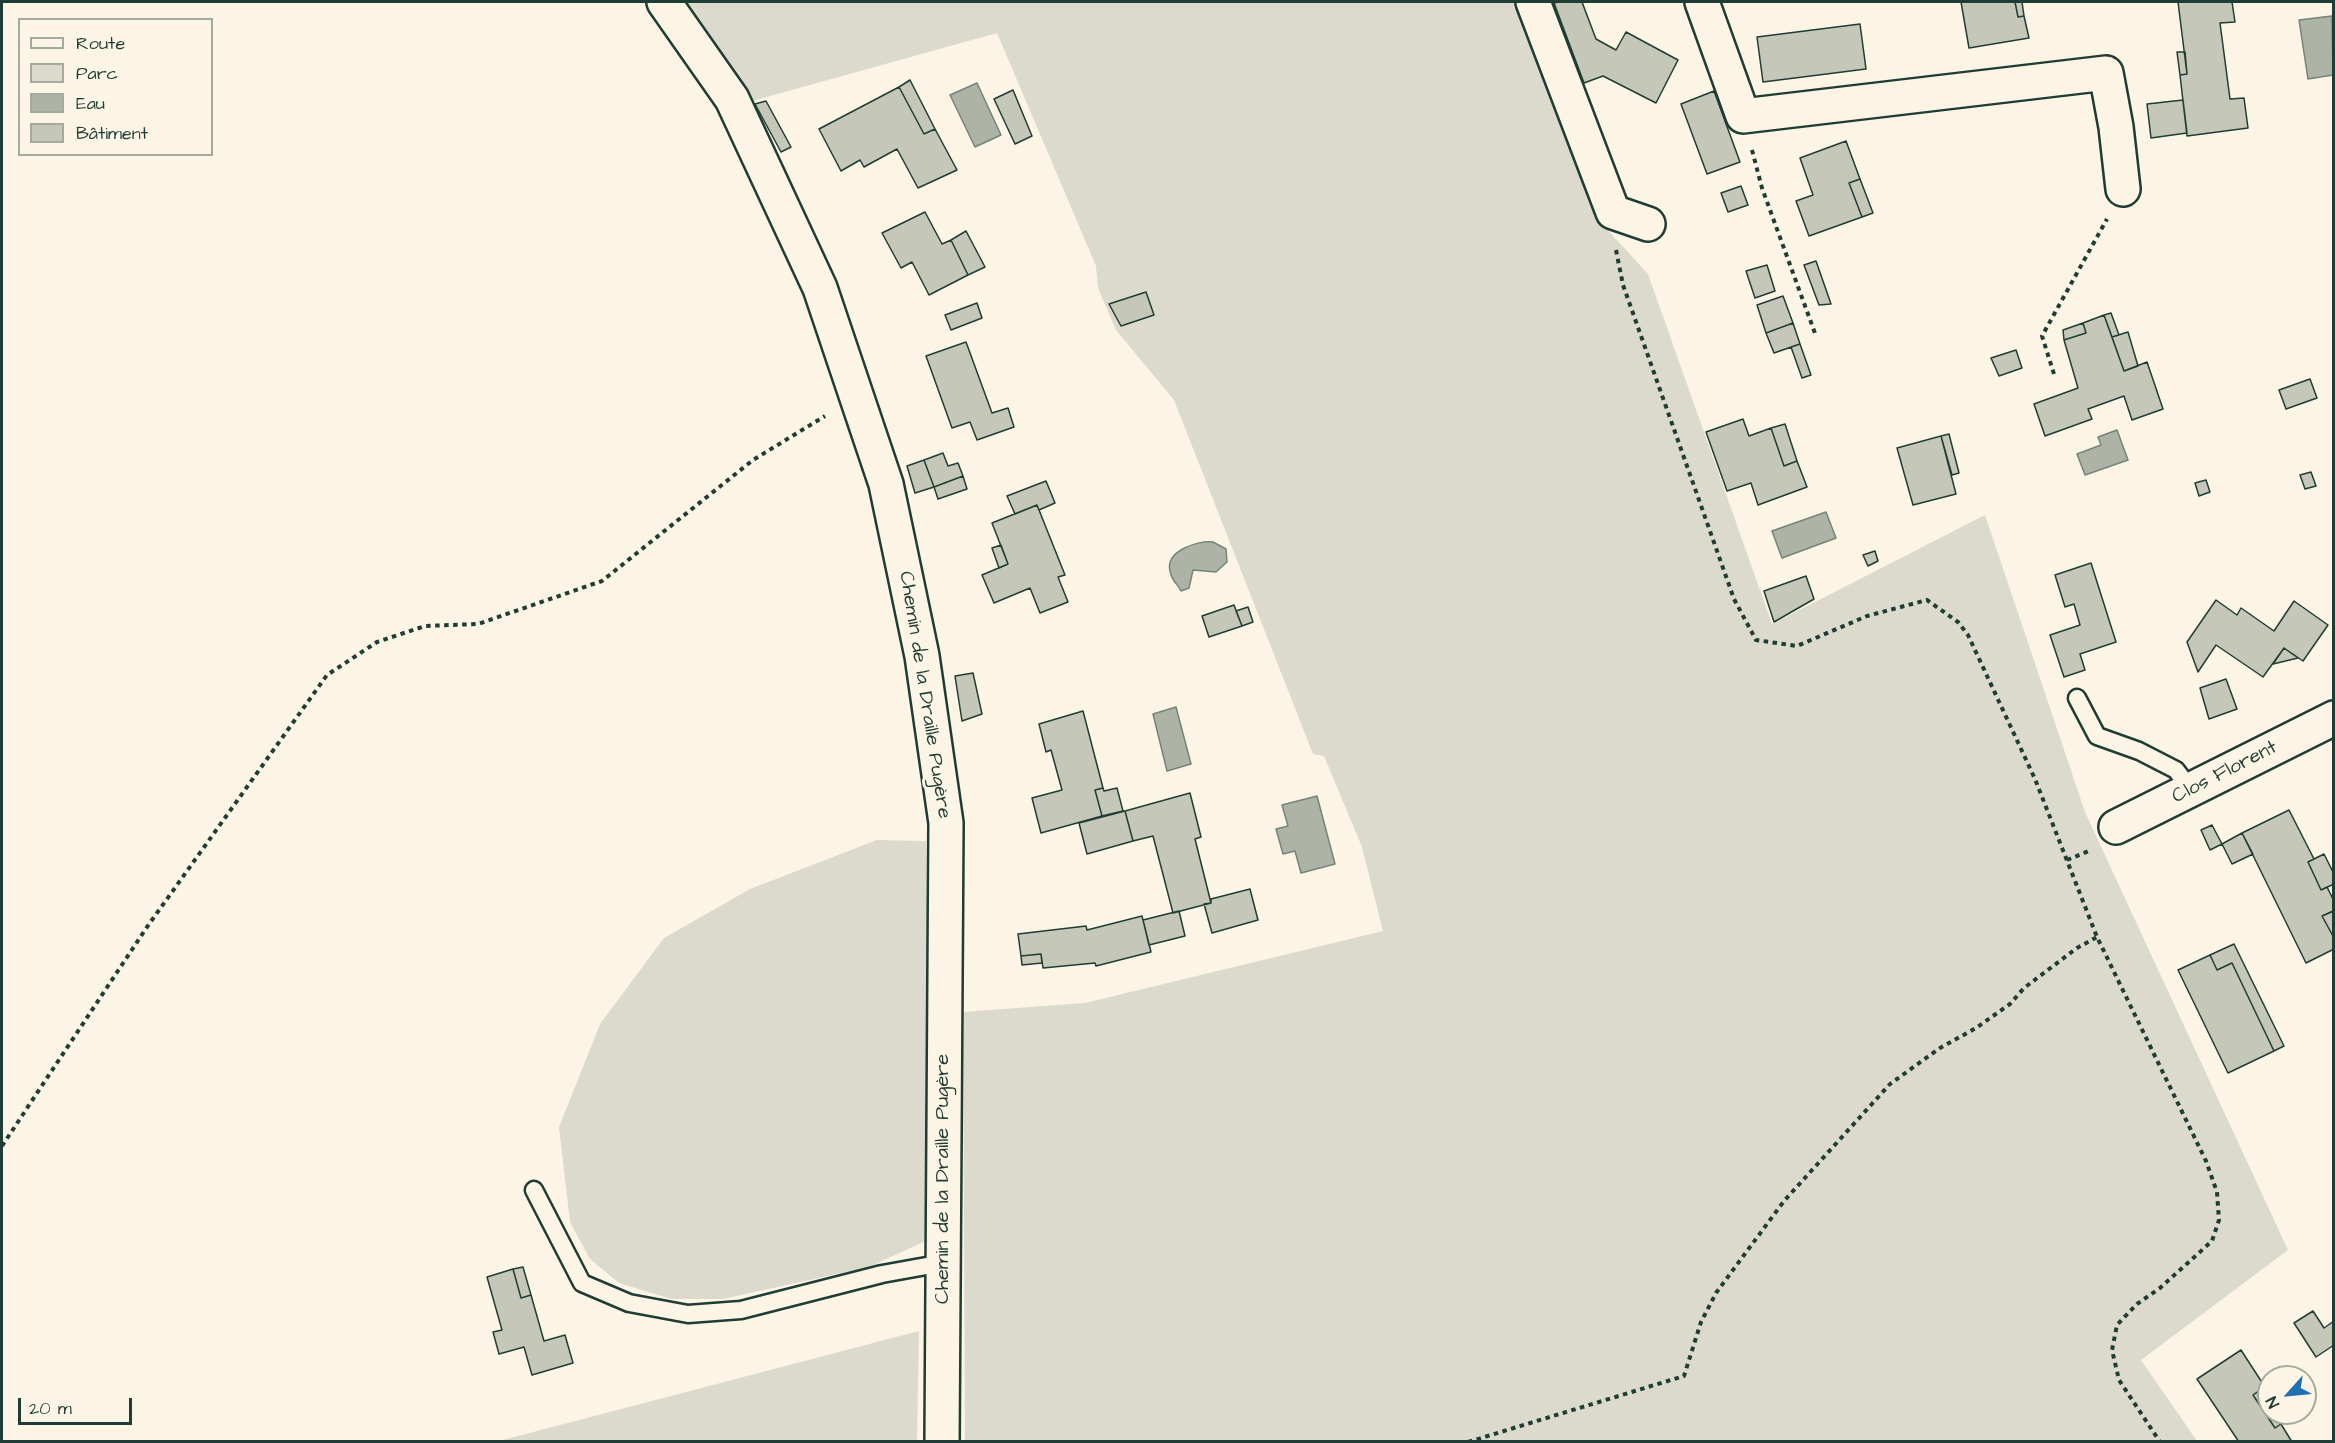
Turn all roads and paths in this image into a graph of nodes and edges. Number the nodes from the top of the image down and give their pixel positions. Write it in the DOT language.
graph roads {
  1 [pos="663,2"];
  2 [pos="1533,2"];
  3 [pos="1702,2"];
  4 [pos="1761,182"];
  5 [pos="2123,189"];
  6 [pos="1613,212"];
  7 [pos="1648,224"];
  8 [pos="1816,336"];
  9 [pos="2054,374"];
  10 [pos="858,399"];
  11 [pos="2077,698"];
  12 [pos="2334,718"];
  13 [pos="2191,790"];
  14 [pos="2116,827"];
  15 [pos="2097,938"];
  16 [pos="2,1146"];
  17 [pos="534,1190"];
  18 [pos="943,1263"];
  19 [pos="942,1442"];
  20 [pos="1468,1442"];
  21 [pos="2160,1442"];
  1 -- 10 [label="street, Chemin de la Draille Pugère"];
  2 -- 6 [label="street"];
  3 -- 5 [label="street"];
  4 -- 8 [label="path"];
  5 -- 9 [label="path"];
  6 -- 7 [label="street"];
  6 -- 15 [label="path"];
  10 -- 16 [label="path"];
  10 -- 18 [label="street, Chemin de la Draille Pugère"];
  11 -- 13 [label="lane"];
  12 -- 13 [label="street, Clos Florent"];
  13 -- 14 [label="street, Clos Florent"];
  15 -- 20 [label="path"];
  15 -- 21 [label="path"];
  17 -- 18 [label="lane"];
  18 -- 19 [label="street, Chemin de la Draille Pugère"];
}
